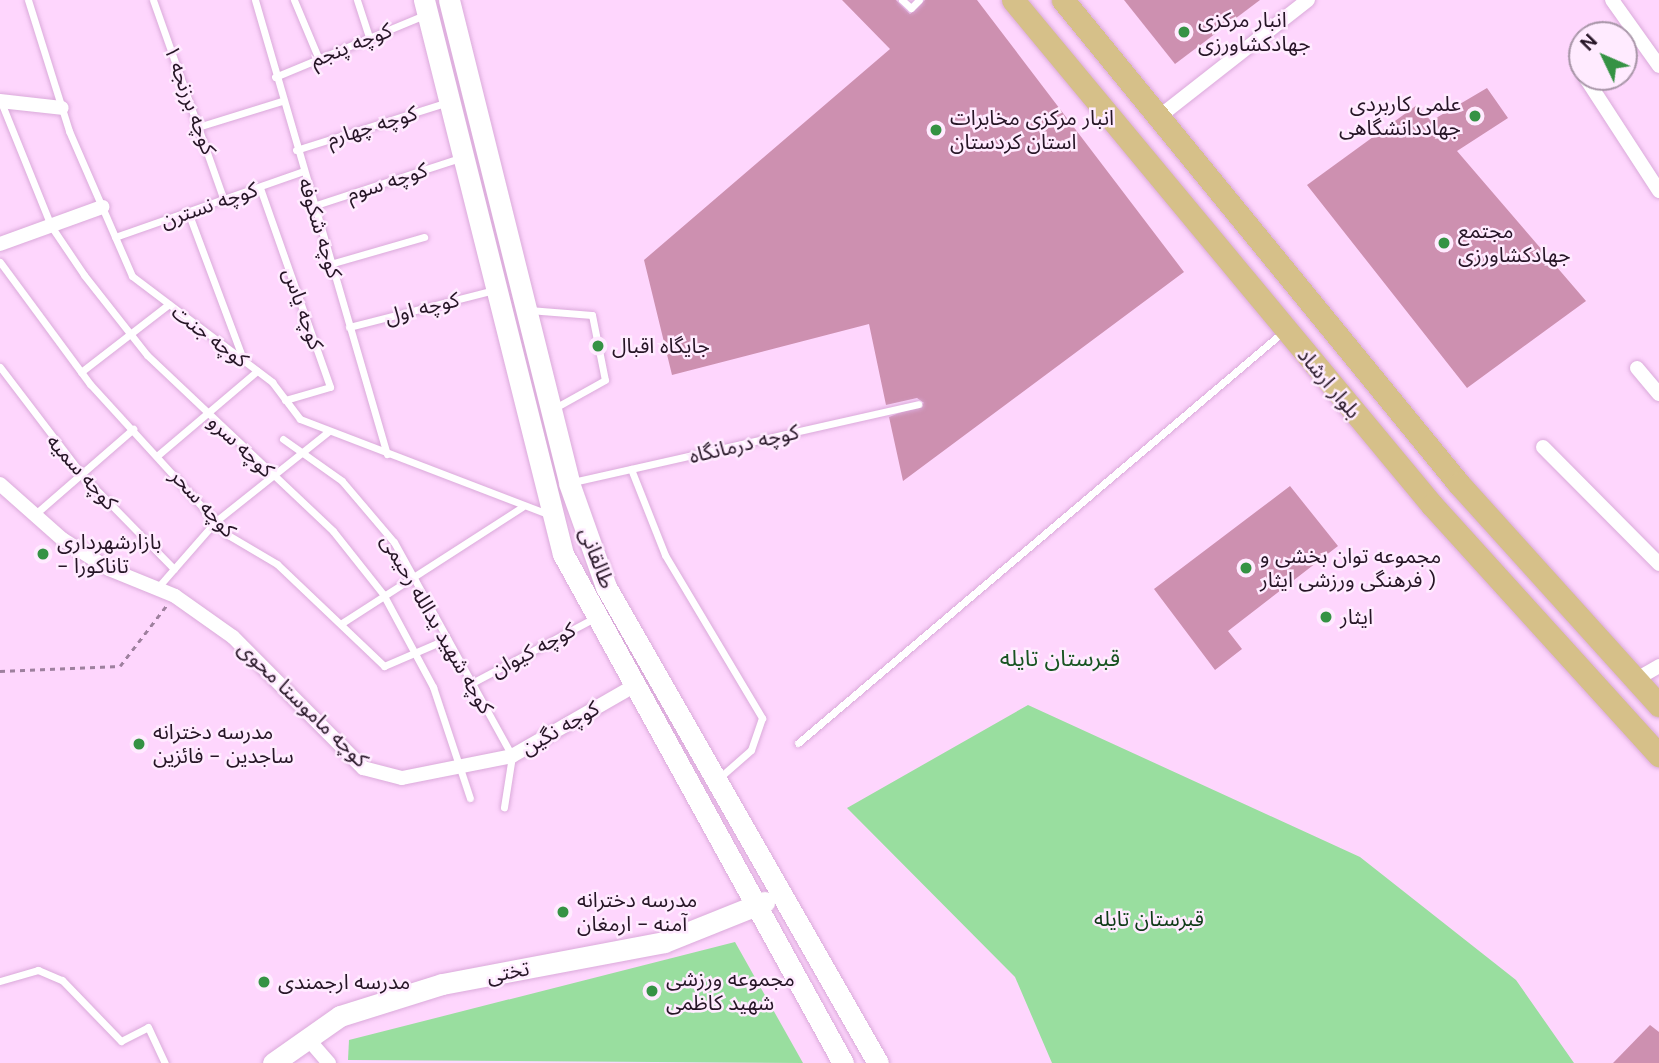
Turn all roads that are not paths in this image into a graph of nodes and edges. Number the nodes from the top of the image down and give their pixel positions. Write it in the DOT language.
graph roads {
  1 [pos="28,0"];
  2 [pos="153,0"];
  3 [pos="255,0"];
  4 [pos="294,0"];
  5 [pos="358,0"];
  6 [pos="449,0"];
  7 [pos="902,0"];
  8 [pos="919,0"];
  9 [pos="1013,0"];
  10 [pos="1063,0"];
  11 [pos="1307,0"];
  12 [pos="1612,0"];
  13 [pos="426,7"];
  14 [pos="369,36"];
  15 [pos="318,57"];
  16 [pos="1659,66"];
  17 [pos="275,77"];
  18 [pos="1594,91"];
  19 [pos="1,101"];
  20 [pos="282,102"];
  21 [pos="449,102"];
  22 [pos="62,108"];
  23 [pos="1160,116"];
  24 [pos="201,126"];
  25 [pos="296,150"];
  26 [pos="461,158"];
  27 [pos="303,171"];
  28 [pos="260,188"];
  29 [pos="1659,191"];
  30 [pos="224,200"];
  31 [pos="313,205"];
  32 [pos="102,207"];
  33 [pos="188,212"];
  34 [pos="51,226"];
  35 [pos="115,237"];
  36 [pos="424,237"];
  37 [pos="0,244"];
  38 [pos="0,262"];
  39 [pos="331,264"];
  40 [pos="1298,286"];
  41 [pos="494,290"];
  42 [pos="169,304"];
  43 [pos="1268,308"];
  44 [pos="526,309"];
  45 [pos="349,327"];
  46 [pos="1284,330"];
  47 [pos="132,332"];
  48 [pos="244,361"];
  49 [pos="0,368"];
  50 [pos="1637,368"];
  51 [pos="257,371"];
  52 [pos="81,372"];
  53 [pos="1659,394"];
  54 [pos="285,400"];
  55 [pos="918,404"];
  56 [pos="551,410"];
  57 [pos="207,413"];
  58 [pos="133,429"];
  59 [pos="330,431"];
  60 [pos="283,439"];
  61 [pos="1543,447"];
  62 [pos="300,454"];
  63 [pos="387,454"];
  64 [pos="158,455"];
  65 [pos="631,469"];
  66 [pos="83,476"];
  67 [pos="273,476"];
  68 [pos="569,483"];
  69 [pos="1,486"];
  70 [pos="522,507"];
  71 [pos="33,516"];
  72 [pos="552,516"];
  73 [pos="216,520"];
  74 [pos="1659,564"];
  75 [pos="174,569"];
  76 [pos="410,575"];
  77 [pos="159,586"];
  78 [pos="383,594"];
  79 [pos="594,618"];
  80 [pos="342,623"];
  81 [pos="447,639"];
  82 [pos="414,654"];
  83 [pos="1659,666"];
  84 [pos="1635,680"];
  85 [pos="472,683"];
  86 [pos="632,687"];
  87 [pos="1659,705"];
  88 [pos="798,743"];
  89 [pos="1659,755"];
  90 [pos="512,756"];
  91 [pos="461,766"];
  92 [pos="402,778"];
  93 [pos="714,783"];
  94 [pos="470,797"];
  95 [pos="504,807"];
  96 [pos="778,893"];
  97 [pos="755,909"];
  98 [pos="0,981"];
  99 [pos="308,1039"];
  100 [pos="165,1063"];
  101 [pos="273,1063"];
  102 [pos="329,1063"];
  103 [pos="844,1063"];
  104 [pos="878,1063"];
  1 -- 22 [label="lane, کوچه جنت"];
  2 -- 24 [label="lane, کوچه برزنجه ۱"];
  3 -- 17 [label="lane, کوچه شکوفه"];
  4 -- 15 [label="lane"];
  5 -- 14 [label="lane"];
  6 -- 44 [label="main road, طالقانی"];
  7 -- 8 [label="lane"];
  9 -- 43 [label="main road, بلوار ارشاد"];
  10 -- 23 [label="main road, بلوار ارشاد"];
  11 -- 23 [label="street"];
  12 -- 16 [label="street"];
  13 -- 14 [label="lane, کوچه پنجم"];
  13 -- 21 [label="main road, طالقانی"];
  14 -- 15 [label="lane, کوچه پنجم"];
  15 -- 17 [label="lane, کوچه پنجم"];
  17 -- 20 [label="lane, کوچه شکوفه"];
  18 -- 29 [label="street"];
  19 -- 22 [label="street"];
  19 -- 34 [label="lane, کوچه سرو"];
  20 -- 24 [label="lane"];
  20 -- 25 [label="lane, کوچه شکوفه"];
  21 -- 25 [label="lane, کوچه چهارم"];
  21 -- 26 [label="main road, طالقانی"];
  22 -- 32 [label="lane, کوچه جنت"];
  23 -- 40 [label="main road, بلوار ارشاد"];
  24 -- 30 [label="lane, کوچه برزنجه ۱"];
  25 -- 27 [label="lane, کوچه شکوفه"];
  26 -- 31 [label="lane, کوچه سوم"];
  26 -- 41 [label="main road, طالقانی"];
  27 -- 28 [label="lane, کوچه نسترن"];
  27 -- 31 [label="lane, کوچه شکوفه"];
  28 -- 30 [label="lane, کوچه نسترن"];
  28 -- 54 [label="lane, کوچه یاس"];
  30 -- 33 [label="lane, کوچه نسترن"];
  31 -- 39 [label="lane, کوچه شکوفه"];
  32 -- 34 [label="street"];
  32 -- 35 [label="lane, کوچه جنت"];
  33 -- 35 [label="lane, کوچه نسترن"];
  33 -- 48 [label="lane"];
  34 -- 37 [label="street"];
  34 -- 47 [label="lane, کوچه سرو"];
  35 -- 42 [label="lane, کوچه جنت"];
  36 -- 39 [label="lane"];
  38 -- 52 [label="lane, کوچه سحر"];
  39 -- 45 [label="lane, کوچه شکوفه"];
  40 -- 43 [label="main road"];
  40 -- 84 [label="main road, بلوار ارشاد"];
  41 -- 45 [label="lane, کوچه اول"];
  41 -- 72 [label="main road, طالقانی"];
  42 -- 47 [label="lane"];
  42 -- 48 [label="lane, کوچه جنت"];
  43 -- 46 [label="main road, بلوار ارشاد"];
  44 -- 56 [label="main road, طالقانی"];
  44 -- 56 [label="lane"];
  45 -- 63 [label="lane, کوچه شکوفه"];
  46 -- 88 [label="lane"];
  46 -- 89 [label="main road, بلوار ارشاد"];
  47 -- 52 [label="lane"];
  47 -- 57 [label="lane, کوچه سرو"];
  48 -- 51 [label="lane, کوچه جنت"];
  49 -- 66 [label="lane, کوچه سمیه"];
  50 -- 53 [label="street"];
  51 -- 54 [label="lane, کوچه جنت"];
  51 -- 57 [label="lane"];
  52 -- 58 [label="lane, کوچه سحر"];
  54 -- 59 [label="lane, کوچه جنت"];
  55 -- 65 [label="lane, کوچه درمانگاه"];
  56 -- 68 [label="main road, طالقانی"];
  57 -- 64 [label="lane"];
  57 -- 67 [label="lane, کوچه سرو"];
  58 -- 64 [label="lane, کوچه سحر"];
  58 -- 66 [label="lane"];
  59 -- 62 [label="lane"];
  59 -- 63 [label="lane, کوچه جنت"];
  60 -- 62 [label="lane, کوچه شهید یدالله رحیمی"];
  61 -- 74 [label="street"];
  62 -- 67 [label="lane"];
  62 -- 76 [label="lane, کوچه شهید یدالله رحیمی"];
  63 -- 70 [label="lane, کوچه جنت"];
  64 -- 73 [label="lane, کوچه سحر"];
  65 -- 68 [label="lane, کوچه درمانگاه"];
  65 -- 93 [label="lane"];
  66 -- 71 [label="lane"];
  66 -- 75 [label="lane, کوچه سمیه"];
  67 -- 73 [label="lane"];
  67 -- 78 [label="lane, کوچه سرو"];
  68 -- 93 [label="main road, طالقانی"];
  69 -- 71 [label="street, کوچه ماموستا محوی"];
  70 -- 72 [label="lane, کوچه جنت"];
  70 -- 76 [label="lane"];
  71 -- 77 [label="street, کوچه ماموستا محوی"];
  72 -- 79 [label="main road, طالقانی"];
  73 -- 75 [label="lane"];
  73 -- 80 [label="lane, کوچه سحر"];
  75 -- 77 [label="lane"];
  76 -- 78 [label="lane"];
  76 -- 81 [label="lane, کوچه شهید یدالله رحیمی"];
  77 -- 92 [label="street, کوچه ماموستا محوی"];
  78 -- 80 [label="lane"];
  78 -- 82 [label="lane, کوچه سرو"];
  79 -- 85 [label="lane, کوچه کیوان"];
  79 -- 86 [label="main road, طالقانی"];
  80 -- 82 [label="lane, کوچه سحر"];
  81 -- 82 [label="lane, کوچه سحر"];
  81 -- 85 [label="lane, کوچه شهید یدالله رحیمی"];
  82 -- 91 [label="lane, کوچه سرو"];
  83 -- 84 [label="street"];
  84 -- 87 [label="main road, بلوار ارشاد"];
  85 -- 90 [label="lane, کوچه شهید یدالله رحیمی"];
  86 -- 90 [label="street, کوچه نگین"];
  86 -- 97 [label="main road, طالقانی"];
  90 -- 91 [label="street, کوچه نگین"];
  90 -- 95 [label="lane"];
  91 -- 92 [label="street, کوچه نگین"];
  91 -- 94 [label="lane, کوچه سرو"];
  93 -- 96 [label="main road, طالقانی"];
  96 -- 97 [label="main road, تختی"];
  96 -- 104 [label="main road, طالقانی"];
  97 -- 99 [label="main road, تختی"];
  97 -- 103 [label="main road, طالقانی"];
  98 -- 100 [label="lane"];
  99 -- 101 [label="main road, تختی"];
  99 -- 102 [label="street"];
}
